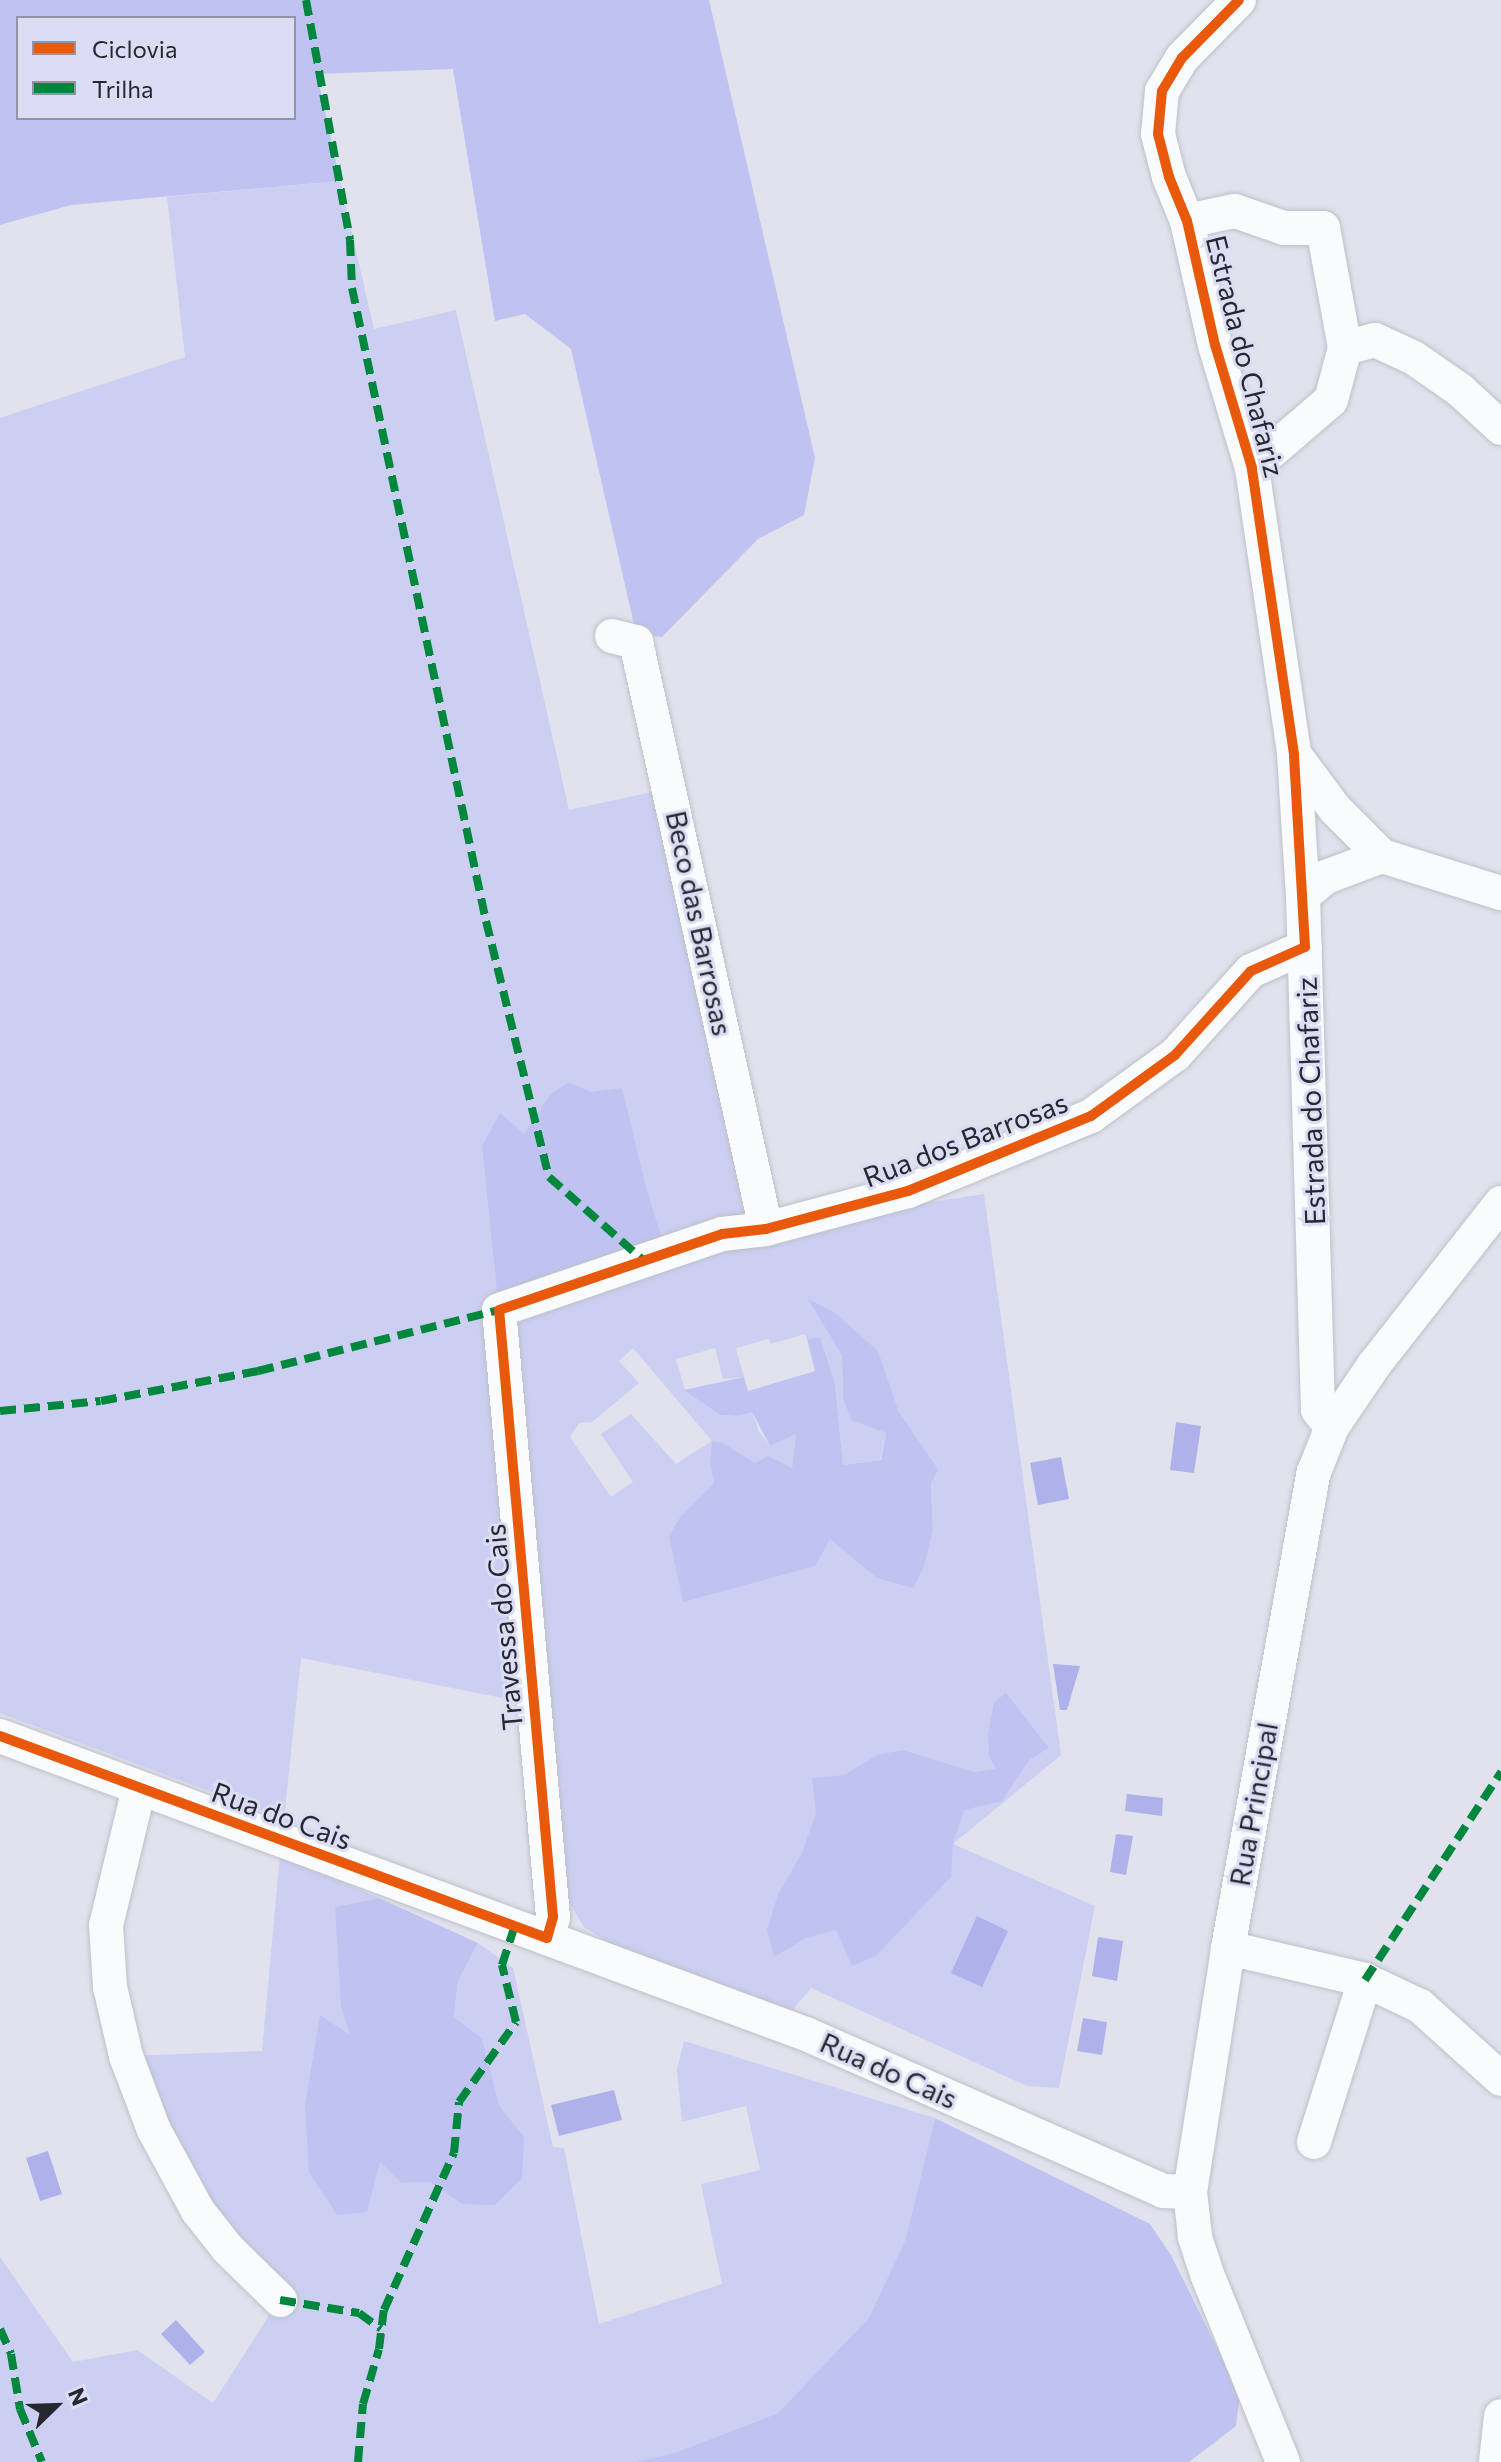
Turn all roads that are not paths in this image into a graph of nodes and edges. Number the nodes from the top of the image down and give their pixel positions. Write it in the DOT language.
graph roads {
  1 [pos="1239,0"];
  2 [pos="1187,221"];
  3 [pos="1345,348"];
  4 [pos="1501,428"];
  5 [pos="1252,468"];
  6 [pos="612,636"];
  7 [pos="1294,754"];
  8 [pos="1382,856"];
  9 [pos="1501,893"];
  10 [pos="1303,896"];
  11 [pos="1305,947"];
  12 [pos="1501,1203"];
  13 [pos="766,1229"];
  14 [pos="499,1310"];
  15 [pos="1332,1427"];
  16 [pos="0,1736"];
  17 [pos="139,1788"];
  18 [pos="547,1938"];
  19 [pos="1228,1948"];
  20 [pos="1365,1980"];
  21 [pos="1501,2079"];
  22 [pos="1314,2142"];
  23 [pos="1190,2192"];
  24 [pos="280,2300"];
  25 [pos="1501,2416"];
  26 [pos="1271,2458"];
  27 [pos="1496,2462"];
  1 -- 2 [label="street, Estrada do Chafariz"];
  2 -- 3 [label="street"];
  2 -- 5 [label="street, Estrada do Chafariz"];
  3 -- 4 [label="street"];
  3 -- 5 [label="street"];
  5 -- 7 [label="street, Estrada do Chafariz"];
  6 -- 13 [label="street, Beco das Barrosas"];
  7 -- 8 [label="street"];
  7 -- 10 [label="street, Estrada do Chafariz"];
  8 -- 9 [label="street"];
  8 -- 10 [label="street"];
  10 -- 11 [label="street, Estrada do Chafariz"];
  11 -- 13 [label="street, Rua dos Barrosas"];
  11 -- 15 [label="street, Estrada do Chafariz"];
  12 -- 15 [label="street, Rua Principal"];
  13 -- 14 [label="street, Rua dos Barrosas"];
  14 -- 18 [label="street, Travessa do Cais"];
  15 -- 19 [label="street, Rua Principal"];
  16 -- 17 [label="street, Rua do Cais"];
  17 -- 18 [label="street, Rua do Cais"];
  17 -- 24 [label="street"];
  18 -- 23 [label="street, Rua do Cais"];
  19 -- 20 [label="street"];
  19 -- 23 [label="street, Rua Principal"];
  20 -- 21 [label="street"];
  20 -- 22 [label="street"];
  23 -- 26 [label="street, Rua Principal"];
  25 -- 27 [label="street"];
}
